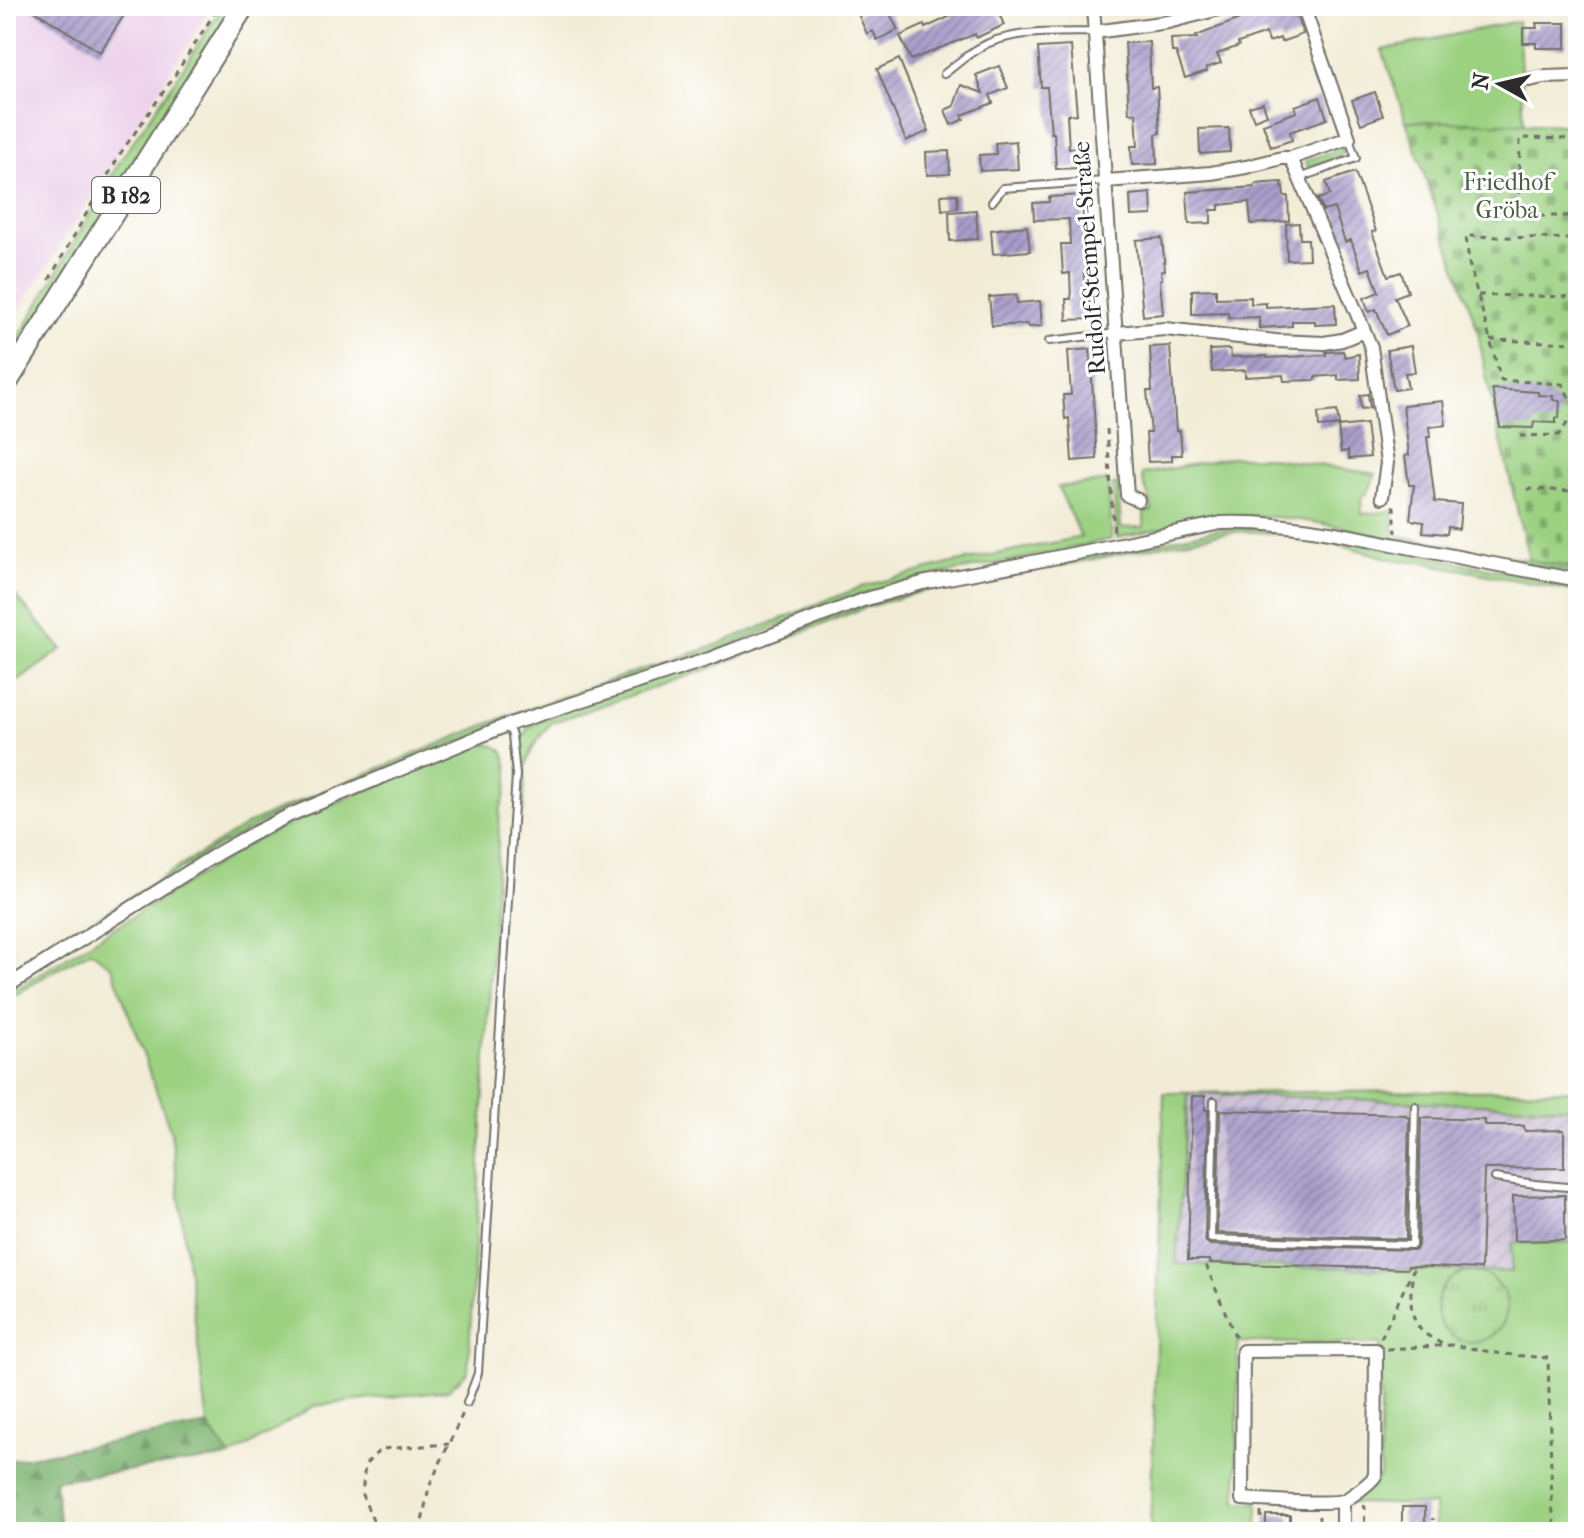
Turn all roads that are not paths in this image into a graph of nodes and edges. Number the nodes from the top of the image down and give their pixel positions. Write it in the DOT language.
graph roads {
  1 [pos="244,6"];
  2 [pos="1093,6"];
  3 [pos="1231,6"];
  4 [pos="1303,6"];
  5 [pos="1095,32"];
  6 [pos="944,74"];
  7 [pos="1578,76"];
  8 [pos="1530,80"];
  9 [pos="1349,138"];
  10 [pos="1291,158"];
  11 [pos="1299,178"];
  12 [pos="1106,181"];
  13 [pos="992,202"];
  14 [pos="1364,331"];
  15 [pos="1116,333"];
  16 [pos="1049,341"];
  17 [pos="6,384"];
  18 [pos="1382,497"];
  19 [pos="1138,500"];
  20 [pos="1578,580"];
  21 [pos="507,725"];
  22 [pos="6,987"];
  23 [pos="1214,1101"];
  24 [pos="1415,1106"];
  25 [pos="1495,1178"];
  26 [pos="1578,1188"];
  27 [pos="467,1403"];
  28 [pos="1343,1501"];
  29 [pos="1343,1532"];
  1 -- 17 [label="main road, B 182"];
  2 -- 5 [label="street, Rudolf-Stempel-Straße"];
  3 -- 5 [label="street"];
  4 -- 9 [label="street"];
  5 -- 6 [label="lane"];
  5 -- 12 [label="street, Rudolf-Stempel-Straße"];
  7 -- 8 [label="street"];
  9 -- 10 [label="street"];
  9 -- 11 [label="lane"];
  10 -- 11 [label="street"];
  10 -- 12 [label="street"];
  11 -- 14 [label="street"];
  12 -- 13 [label="lane"];
  12 -- 15 [label="street, Rudolf-Stempel-Straße"];
  14 -- 15 [label="street"];
  14 -- 18 [label="street"];
  15 -- 16 [label="lane"];
  15 -- 19 [label="street, Rudolf-Stempel-Straße"];
  20 -- 21 [label="street"];
  21 -- 22 [label="street"];
  21 -- 27 [label="lane"];
  23 -- 24 [label="lane"];
  25 -- 26 [label="lane"];
  28 -- 28 [label="street"];
  28 -- 29 [label="street"];
}
